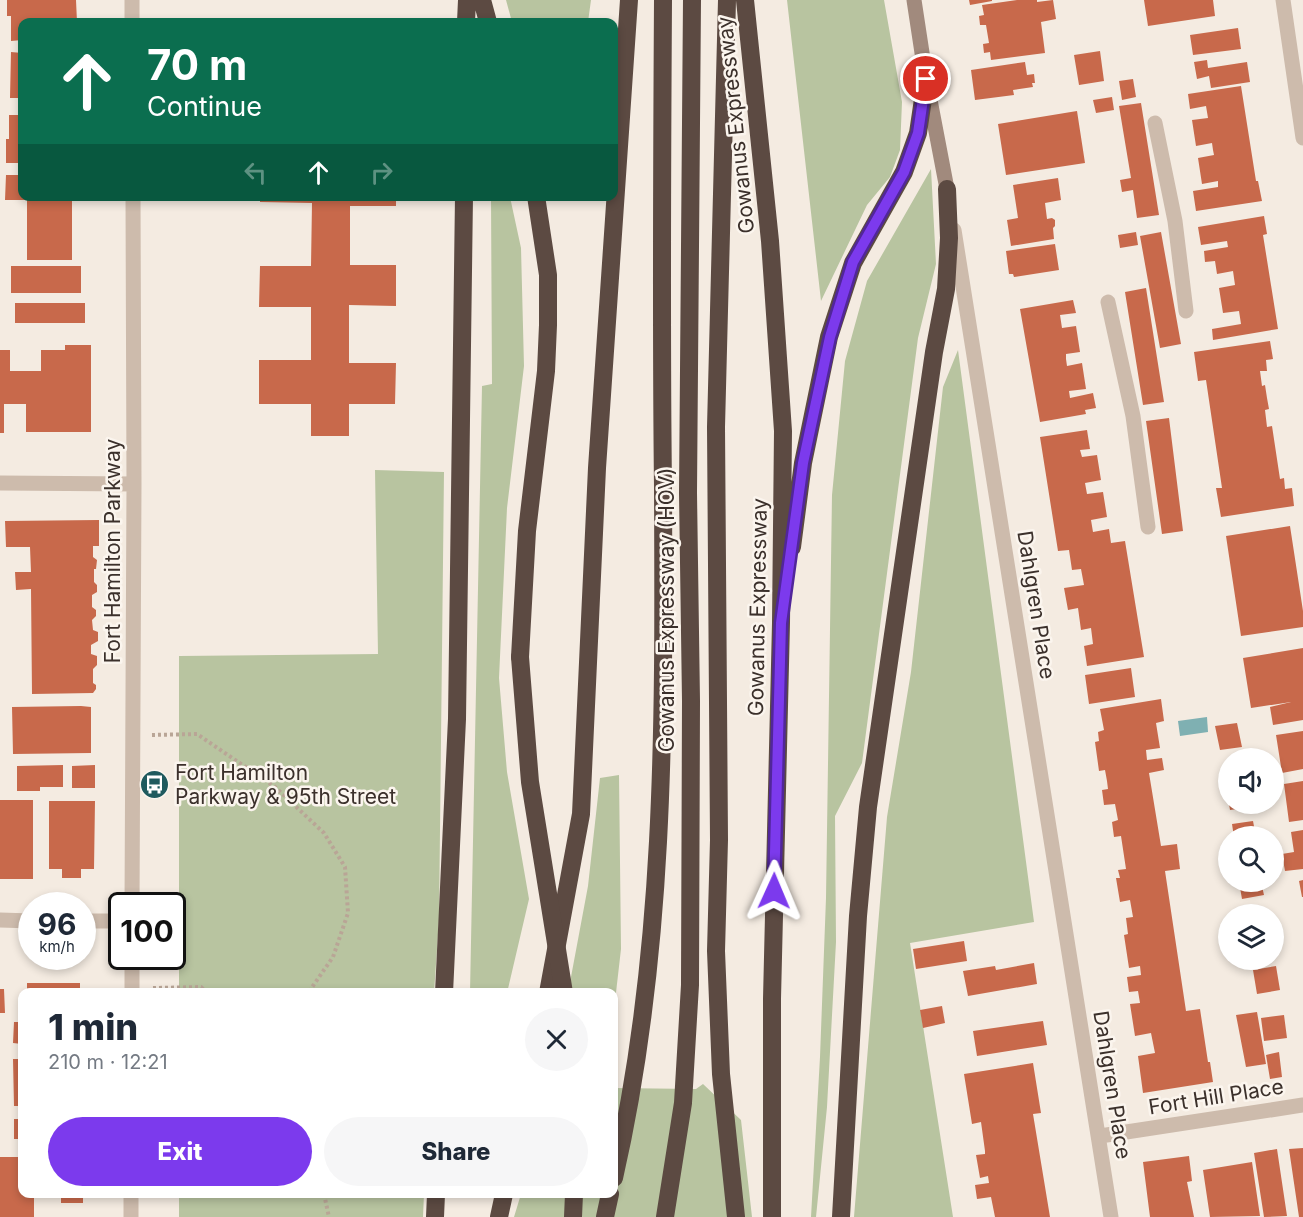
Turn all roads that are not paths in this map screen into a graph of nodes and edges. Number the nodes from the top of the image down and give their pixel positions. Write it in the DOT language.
graph roads {
  1 [pos="132,0"];
  2 [pos="466,0"];
  3 [pos="482,0"];
  4 [pos="629,0"];
  5 [pos="663,0"];
  6 [pos="692,0"];
  7 [pos="728,0"];
  8 [pos="745,0"];
  9 [pos="914,0"];
  10 [pos="1283,0"];
  11 [pos="132,18"];
  12 [pos="466,18"];
  13 [pos="487,18"];
  14 [pos="926,79"];
  15 [pos="1155,123"];
  16 [pos="1303,138"];
  17 [pos="618,161"];
  18 [pos="947,189"];
  19 [pos="133,201"];
  20 [pos="464,201"];
  21 [pos="537,201"];
  22 [pos="615,201"];
  23 [pos="1108,302"];
  24 [pos="1186,311"];
  25 [pos="0,483"];
  26 [pos="134,484"];
  27 [pos="1148,526"];
  28 [pos="781,623"];
  29 [pos="132,892"];
  30 [pos="0,920"];
  31 [pos="18,921"];
  32 [pos="132,970"];
  33 [pos="132,988"];
  34 [pos="444,988"];
  35 [pos="549,988"];
  36 [pos="563,988"];
  37 [pos="1303,1105"];
  38 [pos="1100,1136"];
  39 [pos="618,1158"];
  40 [pos="131,1198"];
  41 [pos="436,1198"];
  42 [pos="503,1198"];
  43 [pos="574,1198"];
  44 [pos="609,1198"];
  45 [pos="131,1217"];
  46 [pos="435,1217"];
  47 [pos="499,1217"];
  48 [pos="573,1217"];
  49 [pos="604,1217"];
  50 [pos="665,1217"];
  51 [pos="736,1217"];
  52 [pos="772,1217"];
  53 [pos="840,1217"];
  54 [pos="1111,1217"];
  1 -- 11 [label="street"];
  2 -- 12 [label="highway"];
  3 -- 13 [label="highway"];
  4 -- 17 [label="highway"];
  5 -- 39 [label="highway"];
  6 -- 50 [label="highway, Gowanus Expressway (HOV)"];
  7 -- 51 [label="highway, Gowanus Expressway"];
  8 -- 28 [label="highway, Gowanus Expressway"];
  9 -- 14 [label="main road, Dahlgren Place"];
  10 -- 16 [label="street"];
  14 -- 18 [label="main road, Dahlgren Place"];
  14 -- 28 [label="highway"];
  15 -- 24 [label="street"];
  18 -- 38 [label="street, Dahlgren Place"];
  18 -- 53 [label="highway"];
  19 -- 26 [label="street, Fort Hamilton Parkway"];
  20 -- 34 [label="highway"];
  21 -- 36 [label="highway, bridge"];
  22 -- 35 [label="highway"];
  23 -- 27 [label="street"];
  25 -- 26 [label="street"];
  26 -- 29 [label="street, Fort Hamilton Parkway"];
  28 -- 52 [label="highway, Gowanus Expressway"];
  30 -- 31 [label="street"];
  32 -- 33 [label="street"];
  37 -- 38 [label="street, Fort Hill Place"];
  38 -- 54 [label="street, Dahlgren Place"];
  40 -- 45 [label="street"];
  41 -- 46 [label="highway"];
  42 -- 47 [label="highway"];
  43 -- 48 [label="highway"];
  44 -- 49 [label="highway"];
}
